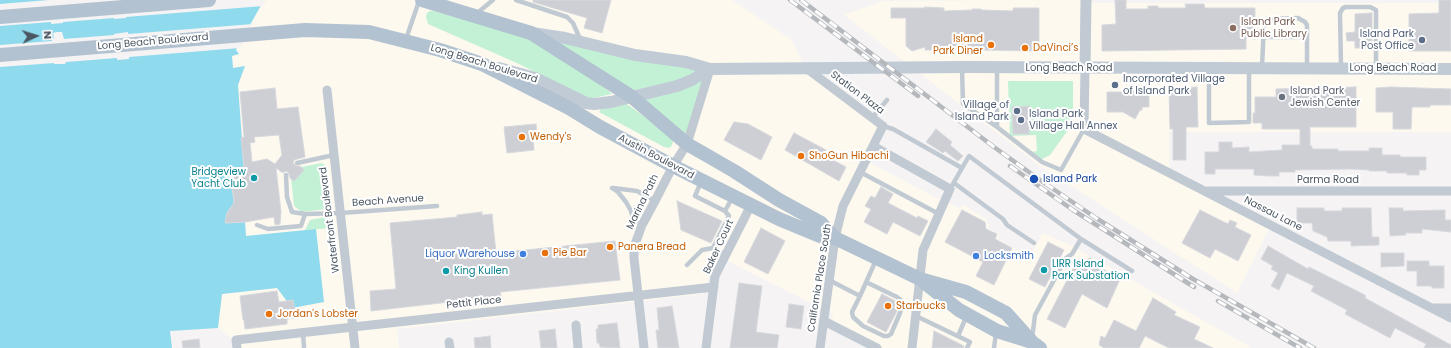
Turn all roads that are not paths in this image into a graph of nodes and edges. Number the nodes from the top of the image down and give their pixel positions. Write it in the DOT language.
graph roads {
  1 [pos="208,0"];
  2 [pos="420,0"];
  3 [pos="493,0"];
  4 [pos="516,0"];
  5 [pos="1086,0"];
  6 [pos="475,16"];
  7 [pos="0,17"];
  8 [pos="531,33"];
  9 [pos="1263,36"];
  10 [pos="1307,37"];
  11 [pos="405,41"];
  12 [pos="582,43"];
  13 [pos="0,55"];
  14 [pos="482,64"];
  15 [pos="962,67"];
  16 [pos="710,68"];
  17 [pos="806,68"];
  18 [pos="997,68"];
  19 [pos="1085,68"];
  20 [pos="1209,68"];
  21 [pos="1249,68"];
  22 [pos="1262,68"];
  23 [pos="1307,68"];
  24 [pos="1341,68"];
  25 [pos="1376,68"];
  26 [pos="1451,68"];
  27 [pos="327,90"];
  28 [pos="632,98"];
  29 [pos="887,100"];
  30 [pos="872,118"];
  31 [pos="883,126"];
  32 [pos="997,127"];
  33 [pos="1084,129"];
  34 [pos="687,144"];
  35 [pos="873,146"];
  36 [pos="334,155"];
  37 [pos="297,163"];
  38 [pos="673,166"];
  39 [pos="962,168"];
  40 [pos="860,172"];
  41 [pos="286,175"];
  42 [pos="701,181"];
  43 [pos="952,186"];
  44 [pos="1205,191"];
  45 [pos="1451,191"];
  46 [pos="733,196"];
  47 [pos="654,201"];
  48 [pos="751,205"];
  49 [pos="437,206"];
  50 [pos="725,211"];
  51 [pos="305,214"];
  52 [pos="341,214"];
  53 [pos="939,214"];
  54 [pos="257,225"];
  55 [pos="642,225"];
  56 [pos="835,238"];
  57 [pos="1081,239"];
  58 [pos="1034,243"];
  59 [pos="713,248"];
  60 [pos="726,255"];
  61 [pos="877,258"];
  62 [pos="687,265"];
  63 [pos="1132,271"];
  64 [pos="920,279"];
  65 [pos="829,280"];
  66 [pos="866,282"];
  67 [pos="714,287"];
  68 [pos="638,296"];
  69 [pos="860,296"];
  70 [pos="1432,308"];
  71 [pos="1451,308"];
  72 [pos="967,314"];
  73 [pos="916,316"];
  74 [pos="1451,318"];
  75 [pos="824,321"];
  76 [pos="576,325"];
  77 [pos="353,327"];
  78 [pos="997,331"];
  79 [pos="303,333"];
  80 [pos="958,336"];
  81 [pos="237,344"];
  82 [pos="1034,346"];
  83 [pos="304,348"];
  84 [pos="355,348"];
  85 [pos="578,348"];
  86 [pos="644,348"];
  87 [pos="706,348"];
  88 [pos="820,348"];
  89 [pos="877,348"];
  90 [pos="912,348"];
  91 [pos="967,348"];
  92 [pos="994,348"];
  1 -- 7 [label="main road"];
  2 -- 6 [label="main road"];
  2 -- 11 [label="lane"];
  3 -- 6 [label="lane"];
  4 -- 12 [label="lane"];
  5 -- 19 [label="street"];
  6 -- 8 [label="main road"];
  8 -- 12 [label="main road"];
  8 -- 28 [label="main road, Austin Boulevard"];
  9 -- 10 [label="lane"];
  9 -- 10 [label="lane"];
  9 -- 22 [label="lane"];
  10 -- 23 [label="lane"];
  11 -- 13 [label="main road, Long Beach Boulevard"];
  11 -- 14 [label="main road, Long Beach Boulevard"];
  12 -- 16 [label="main road"];
  14 -- 28 [label="main road, Long Beach Boulevard"];
  14 -- 38 [label="main road, Austin Boulevard"];
  15 -- 17 [label="main road, Long Beach Road"];
  15 -- 18 [label="main road, Long Beach Road"];
  15 -- 32 [label="lane"];
  16 -- 17 [label="main road, Long Beach Road"];
  16 -- 28 [label="main road, Long Beach Boulevard"];
  16 -- 34 [label="street, Marina Path"];
  17 -- 30 [label="street, Station Plaza"];
  18 -- 19 [label="main road, Long Beach Road"];
  18 -- 32 [label="lane"];
  19 -- 20 [label="main road, Long Beach Road"];
  19 -- 33 [label="street"];
  20 -- 21 [label="main road, Long Beach Road"];
  20 -- 21 [label="lane"];
  21 -- 22 [label="main road, Long Beach Road"];
  22 -- 23 [label="main road, Long Beach Road"];
  23 -- 24 [label="main road, Long Beach Road"];
  24 -- 25 [label="main road, Long Beach Road"];
  24 -- 25 [label="lane"];
  25 -- 26 [label="main road, Long Beach Road"];
  27 -- 36 [label="street, Waterfront Boulevard"];
  28 -- 34 [label="main road, Austin Boulevard"];
  29 -- 30 [label="lane"];
  30 -- 31 [label="street, Station Plaza"];
  31 -- 35 [label="street, Station Plaza"];
  31 -- 39 [label="lane"];
  32 -- 33 [label="lane"];
  33 -- 44 [label="street, Nassau Lane"];
  34 -- 38 [label="street, Marina Path"];
  34 -- 56 [label="main road, Austin Boulevard"];
  35 -- 40 [label="street, California Place South"];
  35 -- 43 [label="street"];
  36 -- 37 [label="lane"];
  36 -- 52 [label="street, Waterfront Boulevard"];
  38 -- 42 [label="main road, Austin Boulevard"];
  38 -- 47 [label="street, Marina Path"];
  39 -- 43 [label="lane"];
  39 -- 57 [label="lane"];
  40 -- 53 [label="lane"];
  40 -- 56 [label="street, California Place South"];
  41 -- 51 [label="lane"];
  42 -- 46 [label="main road, Austin Boulevard"];
  42 -- 50 [label="lane"];
  43 -- 53 [label="street"];
  43 -- 58 [label="lane"];
  44 -- 45 [label="street, Parma Road"];
  44 -- 70 [label="street, Nassau Lane"];
  46 -- 48 [label="main road, Austin Boulevard"];
  46 -- 50 [label="lane"];
  47 -- 55 [label="street, Marina Path"];
  47 -- 55 [label="lane"];
  48 -- 56 [label="main road, Austin Boulevard"];
  48 -- 60 [label="street, Baker Court"];
  49 -- 52 [label="lane, Beach Avenue"];
  50 -- 59 [label="lane"];
  51 -- 52 [label="lane, Beach Avenue"];
  51 -- 54 [label="lane"];
  52 -- 77 [label="street, Waterfront Boulevard"];
  53 -- 64 [label="street"];
  55 -- 68 [label="street, Marina Path"];
  56 -- 61 [label="main road, Austin Boulevard"];
  56 -- 65 [label="street, California Place South"];
  57 -- 63 [label="lane"];
  57 -- 82 [label="lane"];
  59 -- 60 [label="lane"];
  59 -- 62 [label="lane"];
  60 -- 67 [label="street, Baker Court"];
  61 -- 64 [label="main road, Austin Boulevard"];
  61 -- 66 [label="lane"];
  64 -- 72 [label="main road, Austin Boulevard"];
  64 -- 73 [label="street"];
  64 -- 82 [label="main road, Austin Boulevard"];
  65 -- 69 [label="lane"];
  65 -- 75 [label="street, California Place South"];
  66 -- 69 [label="lane"];
  66 -- 69 [label="lane"];
  67 -- 68 [label="street, Pettit Place"];
  67 -- 87 [label="street, Baker Court"];
  68 -- 77 [label="street, Pettit Place"];
  68 -- 86 [label="street, Marina Path"];
  70 -- 71 [label="street"];
  70 -- 74 [label="street, Nassau Lane"];
  72 -- 78 [label="main road, Austin Boulevard"];
  72 -- 80 [label="lane"];
  73 -- 80 [label="lane"];
  73 -- 90 [label="street"];
  75 -- 88 [label="street, California Place South"];
  75 -- 89 [label="street"];
  76 -- 85 [label="street"];
  77 -- 79 [label="street, Pettit Place"];
  77 -- 84 [label="street, Waterfront Boulevard"];
  78 -- 82 [label="main road, Austin Boulevard"];
  78 -- 92 [label="lane"];
  79 -- 81 [label="street, Pettit Place"];
  79 -- 83 [label="lane"];
  80 -- 91 [label="lane"];
}
